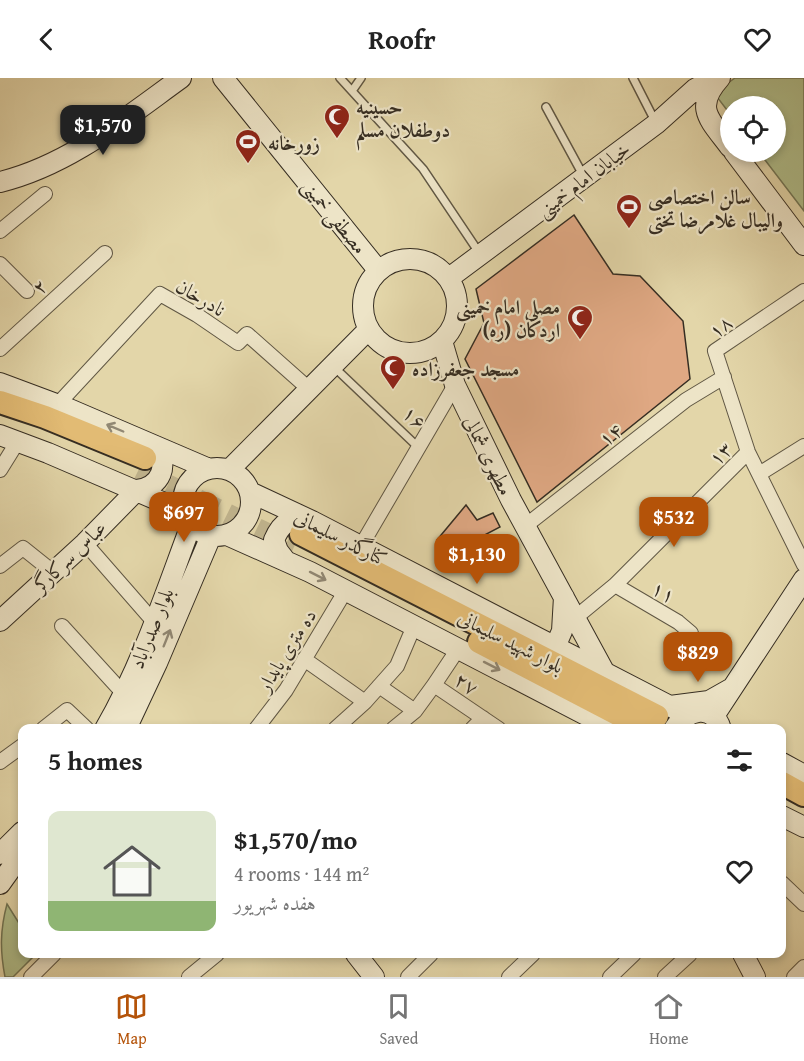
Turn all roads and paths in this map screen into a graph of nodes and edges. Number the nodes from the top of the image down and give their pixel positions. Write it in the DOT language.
graph roads {
  1 [pos="181,78"];
  2 [pos="223,78"];
  3 [pos="340,78"];
  4 [pos="361,78"];
  5 [pos="633,78"];
  6 [pos="714,78"];
  7 [pos="720,78"];
  8 [pos="352,91"];
  9 [pos="546,107"];
  10 [pos="709,118"];
  11 [pos="660,121"];
  12 [pos="720,133"];
  13 [pos="743,162"];
  14 [pos="585,178"];
  15 [pos="0,182"];
  16 [pos="45,194"];
  17 [pos="794,219"];
  18 [pos="0,231"];
  19 [pos="804,244"];
  20 [pos="105,253"];
  21 [pos="480,255"];
  22 [pos="0,264"];
  23 [pos="378,270"];
  24 [pos="449,278"];
  25 [pos="27,291"];
  26 [pos="804,291"];
  27 [pos="369,329"];
  28 [pos="442,341"];
  29 [pos="0,349"];
  30 [pos="332,365"];
  31 [pos="724,377"];
  32 [pos="0,383"];
  33 [pos="455,385"];
  34 [pos="309,389"];
  35 [pos="0,402"];
  36 [pos="58,404"];
  37 [pos="0,417"];
  38 [pos="9,438"];
  39 [pos="804,446"];
  40 [pos="419,448"];
  41 [pos="748,452"];
  42 [pos="144,466"];
  43 [pos="207,468"];
  44 [pos="230,469"];
  45 [pos="0,470"];
  46 [pos="759,474"];
  47 [pos="250,492"];
  48 [pos="187,518"];
  49 [pos="524,526"];
  50 [pos="219,535"];
  51 [pos="298,541"];
  52 [pos="84,543"];
  53 [pos="361,546"];
  54 [pos="0,566"];
  55 [pos="804,566"];
  56 [pos="53,572"];
  57 [pos="804,579"];
  58 [pos="615,585"];
  59 [pos="346,590"];
  60 [pos="564,597"];
  61 [pos="575,618"];
  62 [pos="0,621"];
  63 [pos="154,622"];
  64 [pos="62,626"];
  65 [pos="414,626"];
  66 [pos="691,633"];
  67 [pos="555,646"];
  68 [pos="458,649"];
  69 [pos="304,659"];
  70 [pos="605,673"];
  71 [pos="434,685"];
  72 [pos="379,686"];
  73 [pos="734,687"];
  74 [pos="124,694"];
  75 [pos="365,702"];
  76 [pos="415,711"];
  77 [pos="483,718"];
  78 [pos="667,719"];
  79 [pos="718,723"];
  80 [pos="49,724"];
  81 [pos="82,724"];
  82 [pos="108,724"];
  83 [pos="128,724"];
  84 [pos="260,724"];
  85 [pos="341,724"];
  86 [pos="399,724"];
  87 [pos="477,724"];
  88 [pos="492,724"];
  89 [pos="603,724"];
  90 [pos="734,724"];
  91 [pos="18,749"];
  92 [pos="0,762"];
  93 [pos="793,771"];
  94 [pos="804,795"];
  95 [pos="786,802"];
  96 [pos="804,811"];
  97 [pos="786,818"];
  98 [pos="804,827"];
  99 [pos="18,835"];
  100 [pos="1,850"];
  101 [pos="18,862"];
  102 [pos="0,884"];
  103 [pos="786,887"];
  104 [pos="804,904"];
  105 [pos="50,958"];
  106 [pos="212,958"];
  107 [pos="359,958"];
  108 [pos="427,958"];
  109 [pos="528,958"];
  110 [pos="630,958"];
  111 [pos="686,958"];
  112 [pos="745,958"];
  113 [pos="804,967"];
  114 [pos="31,977"];
  115 [pos="189,977"];
  116 [pos="374,977"];
  117 [pos="408,977"];
  118 [pos="509,977"];
  119 [pos="610,977"];
  120 [pos="665,977"];
  121 [pos="755,977"];
  122 [pos="794,977"];
  1 -- 15 [label="main road"];
  2 -- 23 [label="main road, مصطفی خمینی"];
  3 -- 8 [label="lane"];
  4 -- 8 [label="lane"];
  5 -- 11 [label="lane"];
  6 -- 11 [label="main road, خیابان امام خمینی"];
  7 -- 10 [label="main road"];
  8 -- 21 [label="lane"];
  9 -- 14 [label="lane"];
  10 -- 11 [label="main road"];
  10 -- 12 [label="main road"];
  11 -- 14 [label="main road, خیابان امام خمینی"];
  13 -- 17 [label="main road"];
  14 -- 21 [label="main road, خیابان امام خمینی"];
  16 -- 18 [label="street"];
  17 -- 19 [label="main road"];
  20 -- 29 [label="street, ۲"];
  21 -- 24 [label="main road, خیابان امام خمینی"];
  22 -- 25 [label="street"];
  23 -- 24 [label="main road"];
  23 -- 27 [label="main road"];
  24 -- 28 [label="main road"];
  26 -- 31 [label="street, ۱۸"];
  27 -- 28 [label="main road"];
  27 -- 30 [label="main road"];
  28 -- 33 [label="main road, مطهری شمالی"];
  30 -- 34 [label="main road"];
  30 -- 40 [label="lane, ۱۶"];
  31 -- 41 [label="street, ۱۸"];
  31 -- 49 [label="street, ۱۴"];
  32 -- 36 [label="main road"];
  33 -- 40 [label="street, ۱۶"];
  33 -- 49 [label="main road, مطهری شمالی"];
  34 -- 36 [label="street, نادرخان"];
  34 -- 44 [label="main road"];
  35 -- 42 [label="main road"];
  42 -- 36 [label="main road, one-way"];
  37 -- 42 [label="main road"];
  38 -- 42 [label="main road"];
  38 -- 45 [label="street"];
  39 -- 46 [label="street"];
  40 -- 53 [label="street"];
  41 -- 46 [label="street, ۱۳"];
  41 -- 58 [label="street, ۱۳"];
  42 -- 43 [label="main road"];
  42 -- 48 [label="main road"];
  42 -- 52 [label="main road, عباس سرکارگر"];
  43 -- 44 [label="main road"];
  43 -- 48 [label="main road"];
  44 -- 47 [label="main road"];
  46 -- 55 [label="street, ۱۳"];
  47 -- 50 [label="main road"];
  47 -- 51 [label="main road, کنارگذر سلیمانی"];
  48 -- 50 [label="main road"];
  48 -- 63 [label="main road, بلوار صدرآباد"];
  49 -- 60 [label="main road, مطهری شمالی"];
  50 -- 51 [label="main road, کنارگذر سلیمانی"];
  83 -- 50 [label="main road, بلوار صدرآباد, one-way"];
  51 -- 53 [label="main road, کنارگذر سلیمانی"];
  51 -- 59 [label="main road, کنارگذر سلیمانی, one-way"];
  51 -- 78 [label="main road, بلوار شهید سلیمانی"];
  52 -- 56 [label="main road, عباس سرکارگر"];
  52 -- 63 [label="street"];
  53 -- 67 [label="main road, کنارگذر سلیمانی"];
  54 -- 56 [label="street"];
  56 -- 62 [label="main road, عباس سرکارگر"];
  57 -- 73 [label="main road"];
  58 -- 61 [label="street, ۱۳"];
  58 -- 66 [label="street, ۱۱"];
  59 -- 65 [label="main road, کنارگذر سلیمانی"];
  59 -- 69 [label="street, ده متری پایدار"];
  60 -- 61 [label="main road, مطهری شمالی"];
  60 -- 67 [label="main road"];
  61 -- 70 [label="main road, مطهری شمالی"];
  63 -- 74 [label="main road, بلوار صدرآباد"];
  64 -- 74 [label="street"];
  65 -- 68 [label="main road, کنارگذر سلیمانی"];
  65 -- 72 [label="street"];
  67 -- 70 [label="main road, کنارگذر سلیمانی"];
  68 -- 71 [label="street"];
  68 -- 89 [label="main road, کنارگذر سلیمانی, one-way"];
  69 -- 75 [label="street"];
  69 -- 84 [label="street, ده متری پایدار"];
  70 -- 78 [label="main road, کنارگذر سلیمانی"];
  71 -- 76 [label="street, ۲۷"];
  71 -- 77 [label="street, ۲۷"];
  72 -- 75 [label="street"];
  72 -- 76 [label="street"];
  73 -- 78 [label="main road"];
  73 -- 79 [label="main road"];
  73 -- 90 [label="main road"];
  74 -- 82 [label="main road, بلوار صدرآباد"];
  75 -- 85 [label="street"];
  76 -- 86 [label="street, ۲۷"];
  77 -- 87 [label="street"];
  77 -- 88 [label="street, ۲۷"];
  78 -- 79 [label="main road"];
  80 -- 81 [label="street"];
  91 -- 92 [label="street"];
  93 -- 94 [label="main road"];
  95 -- 96 [label="main road"];
  97 -- 98 [label="main road"];
  99 -- 100 [label="main road"];
  101 -- 102 [label="main road"];
  103 -- 104 [label="street"];
  105 -- 114 [label="street"];
  106 -- 115 [label="street"];
  107 -- 116 [label="main road"];
  108 -- 117 [label="street"];
  109 -- 118 [label="street"];
  110 -- 119 [label="street"];
  111 -- 120 [label="street"];
  112 -- 121 [label="main road"];
  113 -- 122 [label="street"];
}
